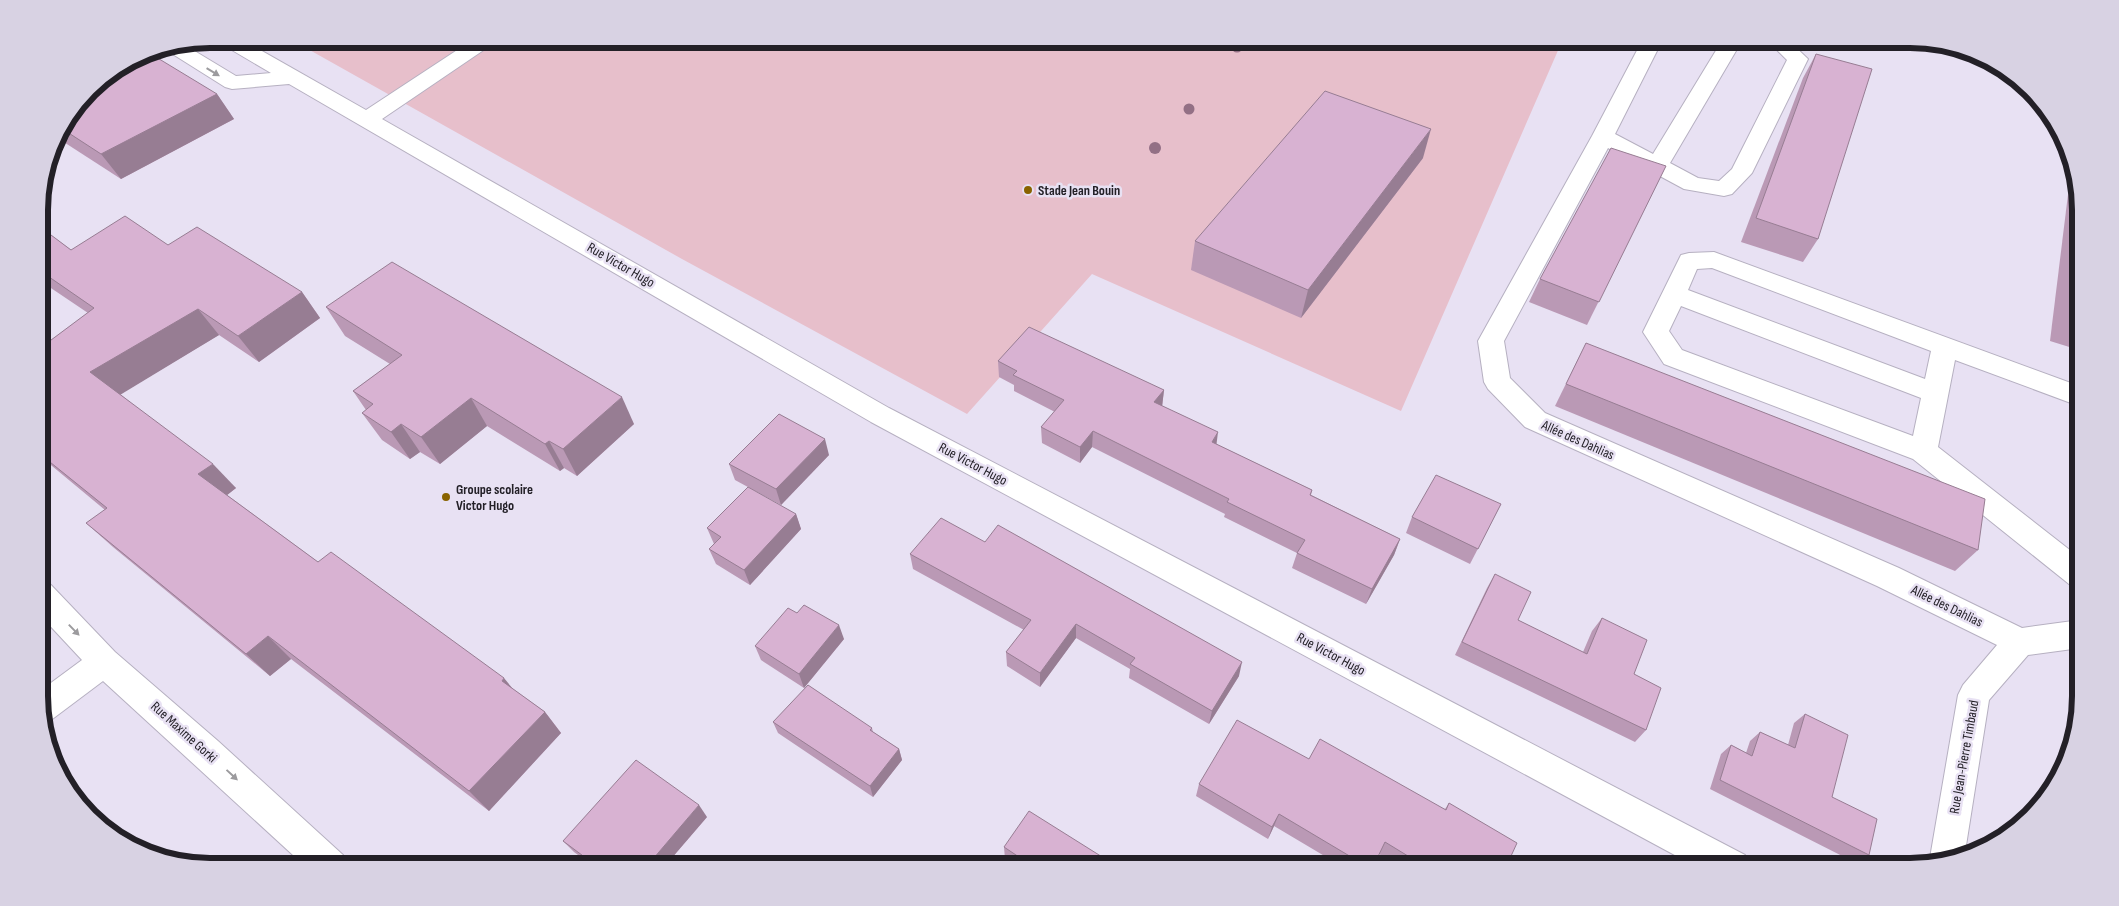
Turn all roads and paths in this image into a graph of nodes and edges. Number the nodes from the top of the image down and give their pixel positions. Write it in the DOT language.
graph roads {
  1 [pos="242,48"];
  2 [pos="474,48"];
  3 [pos="1648,48"];
  4 [pos="1727,48"];
  5 [pos="1786,48"];
  6 [pos="180,51"];
  7 [pos="293,76"];
  8 [pos="367,119"];
  9 [pos="1602,136"];
  10 [pos="1657,165"];
  11 [pos="1674,294"];
  12 [pos="1945,346"];
  13 [pos="1935,393"];
  14 [pos="2072,393"];
  15 [pos="1923,451"];
  16 [pos="2072,569"];
  17 [pos="48,602"];
  18 [pos="2072,635"];
  19 [pos="2020,642"];
  20 [pos="104,662"];
  21 [pos="48,704"];
  22 [pos="1948,853"];
  23 [pos="321,858"];
  24 [pos="1716,858"];
  1 -- 7 [label="street, Rue Victor Hugo"];
  2 -- 8 [label="street"];
  3 -- 9 [label="street, Allée des Dahlias"];
  4 -- 10 [label="street"];
  5 -- 10 [label="street"];
  6 -- 7 [label="street, one-way"];
  7 -- 8 [label="street, Rue Victor Hugo"];
  8 -- 24 [label="street, Rue Victor Hugo"];
  9 -- 10 [label="street"];
  9 -- 19 [label="street, Allée des Dahlias"];
  11 -- 12 [label="street"];
  11 -- 13 [label="street"];
  11 -- 15 [label="street"];
  12 -- 13 [label="street"];
  12 -- 14 [label="street"];
  13 -- 15 [label="street"];
  15 -- 16 [label="street"];
  17 -- 20 [label="street, Rue Maxime Gorki, one-way"];
  18 -- 19 [label="street"];
  19 -- 22 [label="street, Rue Jean-Pierre Timbaud"];
  20 -- 21 [label="street"];
  20 -- 23 [label="street, Rue Maxime Gorki, one-way"];
}
